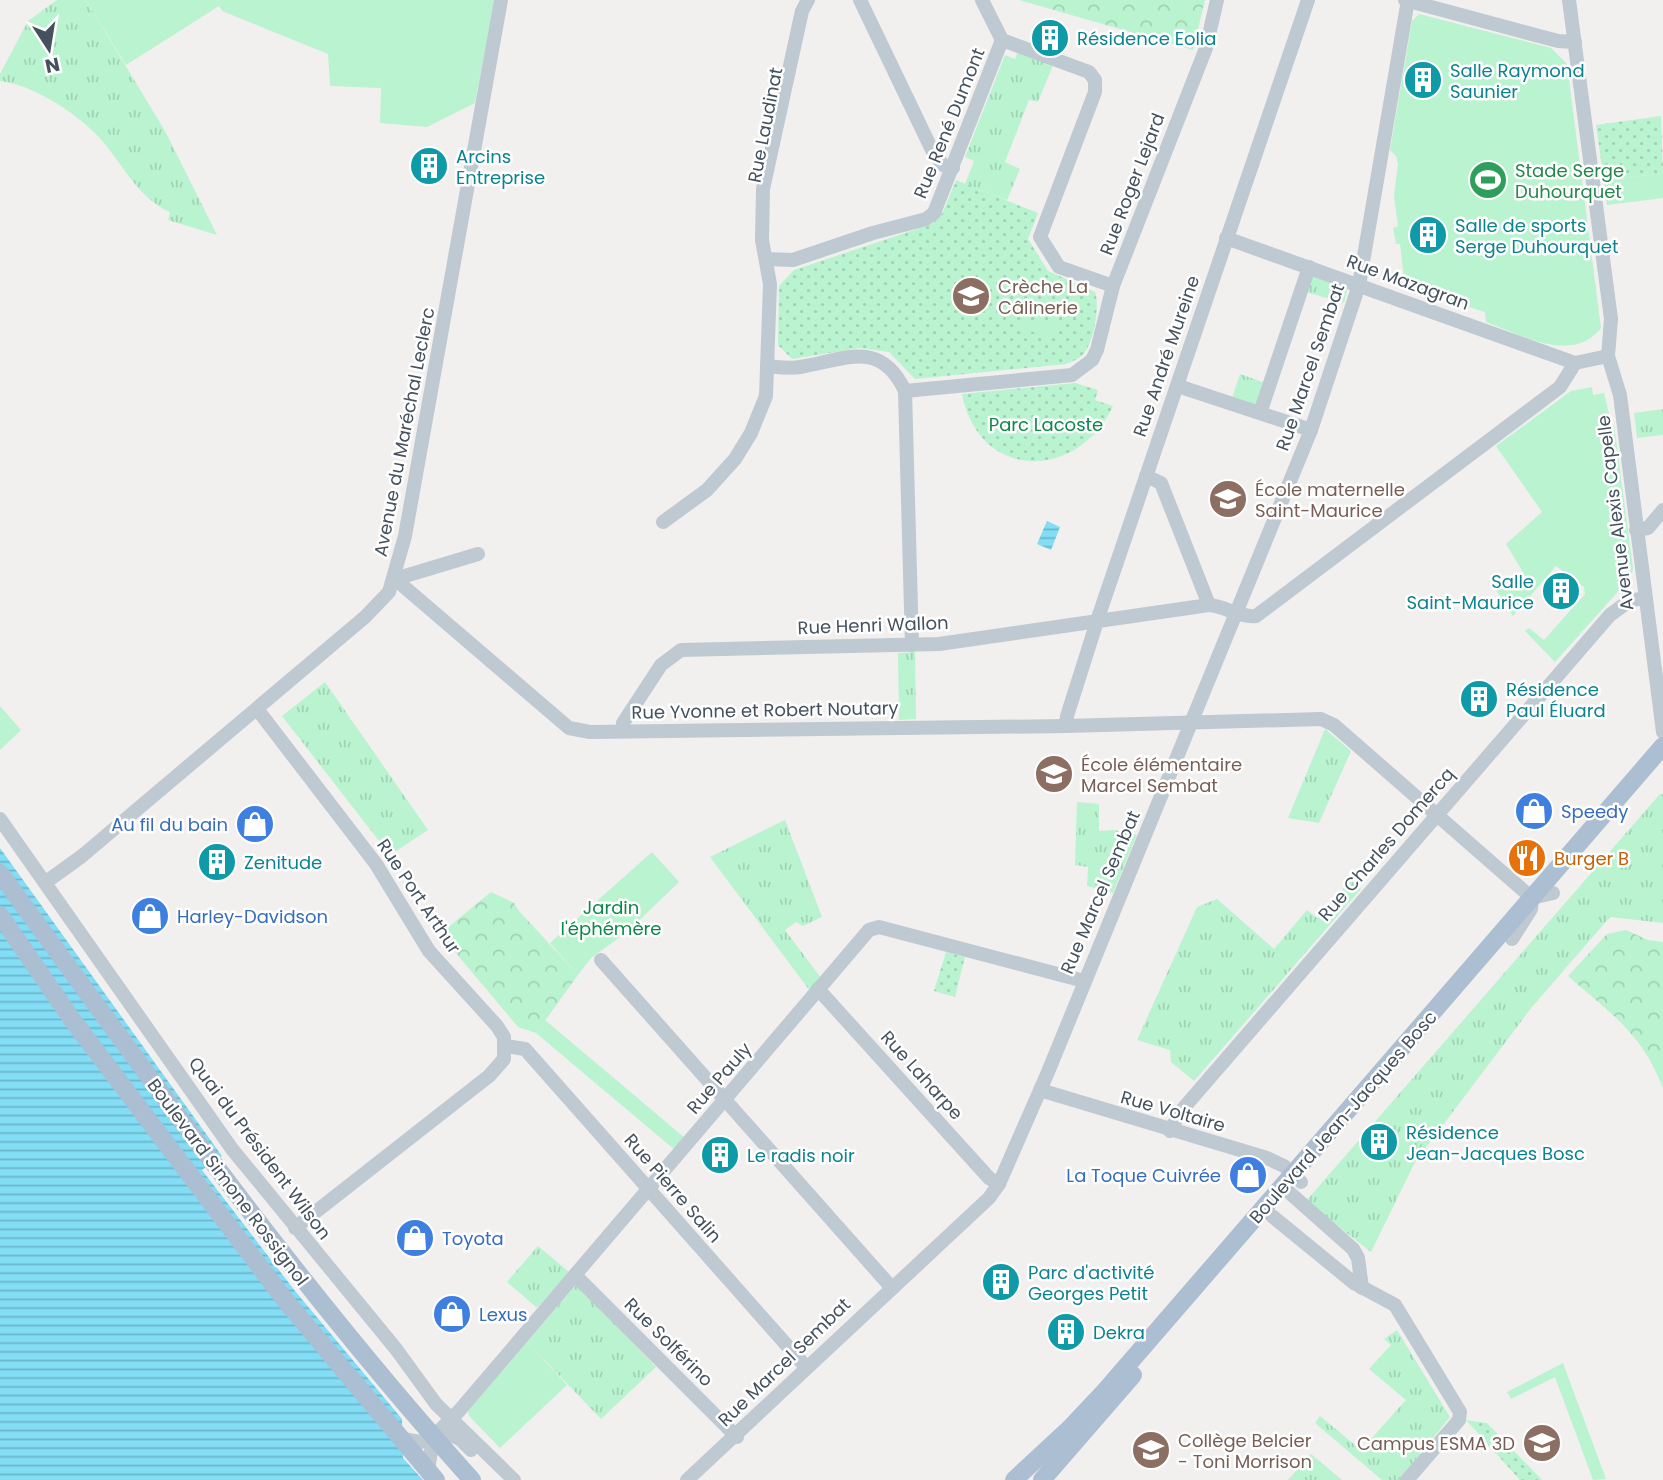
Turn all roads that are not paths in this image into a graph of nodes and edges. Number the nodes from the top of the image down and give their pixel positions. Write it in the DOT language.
graph roads {
  1 [pos="501,0"];
  2 [pos="808,0"];
  3 [pos="816,0"];
  4 [pos="860,0"];
  5 [pos="982,0"];
  6 [pos="1217,0"];
  7 [pos="1308,0"];
  8 [pos="1407,0"];
  9 [pos="1569,0"];
  10 [pos="1002,40"];
  11 [pos="1574,42"];
  12 [pos="953,168"];
  13 [pos="1226,238"];
  14 [pos="766,260"];
  15 [pos="1309,267"];
  16 [pos="1359,285"];
  17 [pos="1113,286"];
  18 [pos="1608,356"];
  19 [pos="1575,363"];
  20 [pos="767,366"];
  21 [pos="1178,386"];
  22 [pos="905,391"];
  23 [pos="1260,413"];
  24 [pos="1311,430"];
  25 [pos="1146,476"];
  26 [pos="1663,510"];
  27 [pos="663,522"];
  28 [pos="1636,530"];
  29 [pos="478,554"];
  30 [pos="395,579"];
  31 [pos="1243,598"];
  32 [pos="1644,598"];
  33 [pos="1270,603"];
  34 [pos="1209,605"];
  35 [pos="1236,612"];
  36 [pos="1097,620"];
  37 [pos="912,645"];
  38 [pos="257,709"];
  39 [pos="1191,723"];
  40 [pos="1066,726"];
  41 [pos="623,731"];
  42 [pos="1663,732"];
  43 [pos="1663,746"];
  44 [pos="1663,765"];
  45 [pos="1436,816"];
  46 [pos="0,819"];
  47 [pos="0,873"];
  48 [pos="46,882"];
  49 [pos="1553,893"];
  50 [pos="1532,898"];
  51 [pos="0,915"];
  52 [pos="1512,939"];
  53 [pos="601,960"];
  54 [pos="1084,981"];
  55 [pos="818,989"];
  56 [pos="505,1046"];
  57 [pos="1040,1090"];
  58 [pos="725,1101"];
  59 [pos="1170,1130"];
  60 [pos="999,1184"];
  61 [pos="1292,1184"];
  62 [pos="648,1189"];
  63 [pos="1272,1216"];
  64 [pos="295,1228"];
  65 [pos="575,1275"];
  66 [pos="891,1288"];
  67 [pos="1362,1288"];
  68 [pos="1129,1364"];
  69 [pos="806,1367"];
  70 [pos="451,1418"];
  71 [pos="433,1437"];
  72 [pos="737,1437"];
  73 [pos="403,1439"];
  74 [pos="432,1475"];
  75 [pos="1021,1478"];
  76 [pos="472,1480"];
  77 [pos="504,1480"];
  78 [pos="514,1480"];
  79 [pos="687,1480"];
  80 [pos="1041,1480"];
  81 [pos="1407,1480"];
  1 -- 30 [label="street, Avenue du Maréchal Leclerc"];
  2 -- 14 [label="street, Rue Laudinat"];
  3 -- 14 [label="street, Rue Laudinat"];
  4 -- 12 [label="street"];
  5 -- 10 [label="street"];
  6 -- 17 [label="street, Rue Roger Lejard"];
  7 -- 13 [label="street, Rue André Mureine"];
  8 -- 11 [label="street"];
  8 -- 16 [label="street, Rue Marcel Sembat"];
  9 -- 11 [label="street, Avenue Alexis Capelle"];
  10 -- 12 [label="street, Rue René Dumont"];
  10 -- 17 [label="street"];
  11 -- 18 [label="street, Avenue Alexis Capelle"];
  12 -- 14 [label="street, Rue René Dumont"];
  13 -- 15 [label="street, Rue Mazagran"];
  13 -- 21 [label="street, Rue André Mureine"];
  14 -- 20 [label="street, Rue Laudinat"];
  15 -- 16 [label="street, Rue Mazagran"];
  15 -- 23 [label="street"];
  16 -- 19 [label="street, Rue Mazagran"];
  16 -- 24 [label="street, Rue Marcel Sembat"];
  17 -- 22 [label="street, Rue Roger Lejard"];
  18 -- 19 [label="street"];
  18 -- 28 [label="street, Avenue Alexis Capelle"];
  19 -- 33 [label="street"];
  20 -- 22 [label="street"];
  20 -- 27 [label="street, Rue Laudinat"];
  21 -- 23 [label="street"];
  21 -- 25 [label="street, Rue André Mureine"];
  22 -- 37 [label="street"];
  23 -- 24 [label="street"];
  24 -- 31 [label="street, Rue Marcel Sembat"];
  25 -- 34 [label="street"];
  25 -- 36 [label="street, Rue André Mureine"];
  26 -- 28 [label="street"];
  28 -- 32 [label="street, Avenue Alexis Capelle"];
  29 -- 30 [label="street"];
  30 -- 38 [label="street, Avenue du Maréchal Leclerc"];
  30 -- 41 [label="street, Rue Yvonne et Robert Noutary"];
  31 -- 33 [label="street"];
  31 -- 35 [label="street, Rue Marcel Sembat"];
  32 -- 42 [label="street, Avenue Alexis Capelle"];
  32 -- 45 [label="street, Rue Charles Domercq"];
  33 -- 35 [label="street"];
  34 -- 35 [label="street"];
  34 -- 36 [label="street, Rue Henri Wallon"];
  35 -- 39 [label="street, Rue Marcel Sembat"];
  36 -- 37 [label="street, Rue Henri Wallon"];
  36 -- 40 [label="street, Rue André Mureine"];
  37 -- 41 [label="street, Rue Henri Wallon"];
  38 -- 48 [label="street, Avenue du Maréchal Leclerc"];
  38 -- 56 [label="street, Rue Port Arthur"];
  39 -- 40 [label="street, Rue Yvonne et Robert Noutary"];
  39 -- 45 [label="street, Rue Yvonne et Robert Noutary"];
  39 -- 54 [label="street, Rue Marcel Sembat"];
  40 -- 41 [label="street, Rue Yvonne et Robert Noutary"];
  43 -- 50 [label="main road, Boulevard Jean-Jacques Bosc"];
  44 -- 49 [label="main road, Boulevard Jean-Jacques Bosc"];
  45 -- 50 [label="street, Rue Yvonne et Robert Noutary"];
  45 -- 59 [label="street, Rue Charles Domercq"];
  46 -- 48 [label="street, Quai du Président Wilson"];
  47 -- 71 [label="main road, Boulevard Simone Rossignol"];
  48 -- 64 [label="street, Quai du Président Wilson"];
  49 -- 50 [label="street"];
  49 -- 52 [label="main road, Boulevard Jean-Jacques Bosc"];
  50 -- 52 [label="street"];
  50 -- 61 [label="main road, Boulevard Jean-Jacques Bosc"];
  51 -- 73 [label="main road, Boulevard Simone Rossignol"];
  52 -- 61 [label="main road, Boulevard Jean-Jacques Bosc"];
  53 -- 58 [label="street"];
  54 -- 55 [label="street, Rue Pauly"];
  54 -- 57 [label="street, Rue Marcel Sembat"];
  55 -- 58 [label="street, Rue Pauly"];
  55 -- 60 [label="street, Rue Laharpe"];
  56 -- 62 [label="street, Rue Pierre Salin"];
  56 -- 64 [label="street"];
  57 -- 59 [label="street, Rue Voltaire"];
  57 -- 60 [label="street, Rue Marcel Sembat"];
  58 -- 62 [label="street, Rue Pauly"];
  58 -- 66 [label="street"];
  59 -- 61 [label="street, Rue Voltaire"];
  60 -- 66 [label="street, Rue Marcel Sembat"];
  61 -- 63 [label="main road, Boulevard Jean-Jacques Bosc"];
  61 -- 67 [label="street, Rue Voltaire"];
  61 -- 68 [label="main road, Boulevard Jean-Jacques Bosc"];
  62 -- 65 [label="street, Rue Pauly"];
  62 -- 69 [label="street, Rue Pierre Salin"];
  63 -- 67 [label="street"];
  63 -- 80 [label="main road, Boulevard Jean-Jacques Bosc"];
  64 -- 70 [label="street, Quai du Président Wilson"];
  65 -- 70 [label="street, Rue Pauly"];
  65 -- 72 [label="street, Rue Solférino"];
  66 -- 69 [label="street, Rue Marcel Sembat"];
  67 -- 81 [label="street"];
  68 -- 75 [label="main road, Boulevard Jean-Jacques Bosc"];
  68 -- 80 [label="street"];
  69 -- 72 [label="street, Rue Marcel Sembat"];
  70 -- 71 [label="street, Rue Pauly"];
  70 -- 78 [label="street, Quai du Président Wilson"];
  71 -- 73 [label="street"];
  71 -- 74 [label="street"];
  71 -- 76 [label="main road, Boulevard Simone Rossignol"];
  71 -- 77 [label="street"];
  72 -- 79 [label="street, Rue Marcel Sembat"];
  73 -- 74 [label="main road, Boulevard Simone Rossignol"];
}
